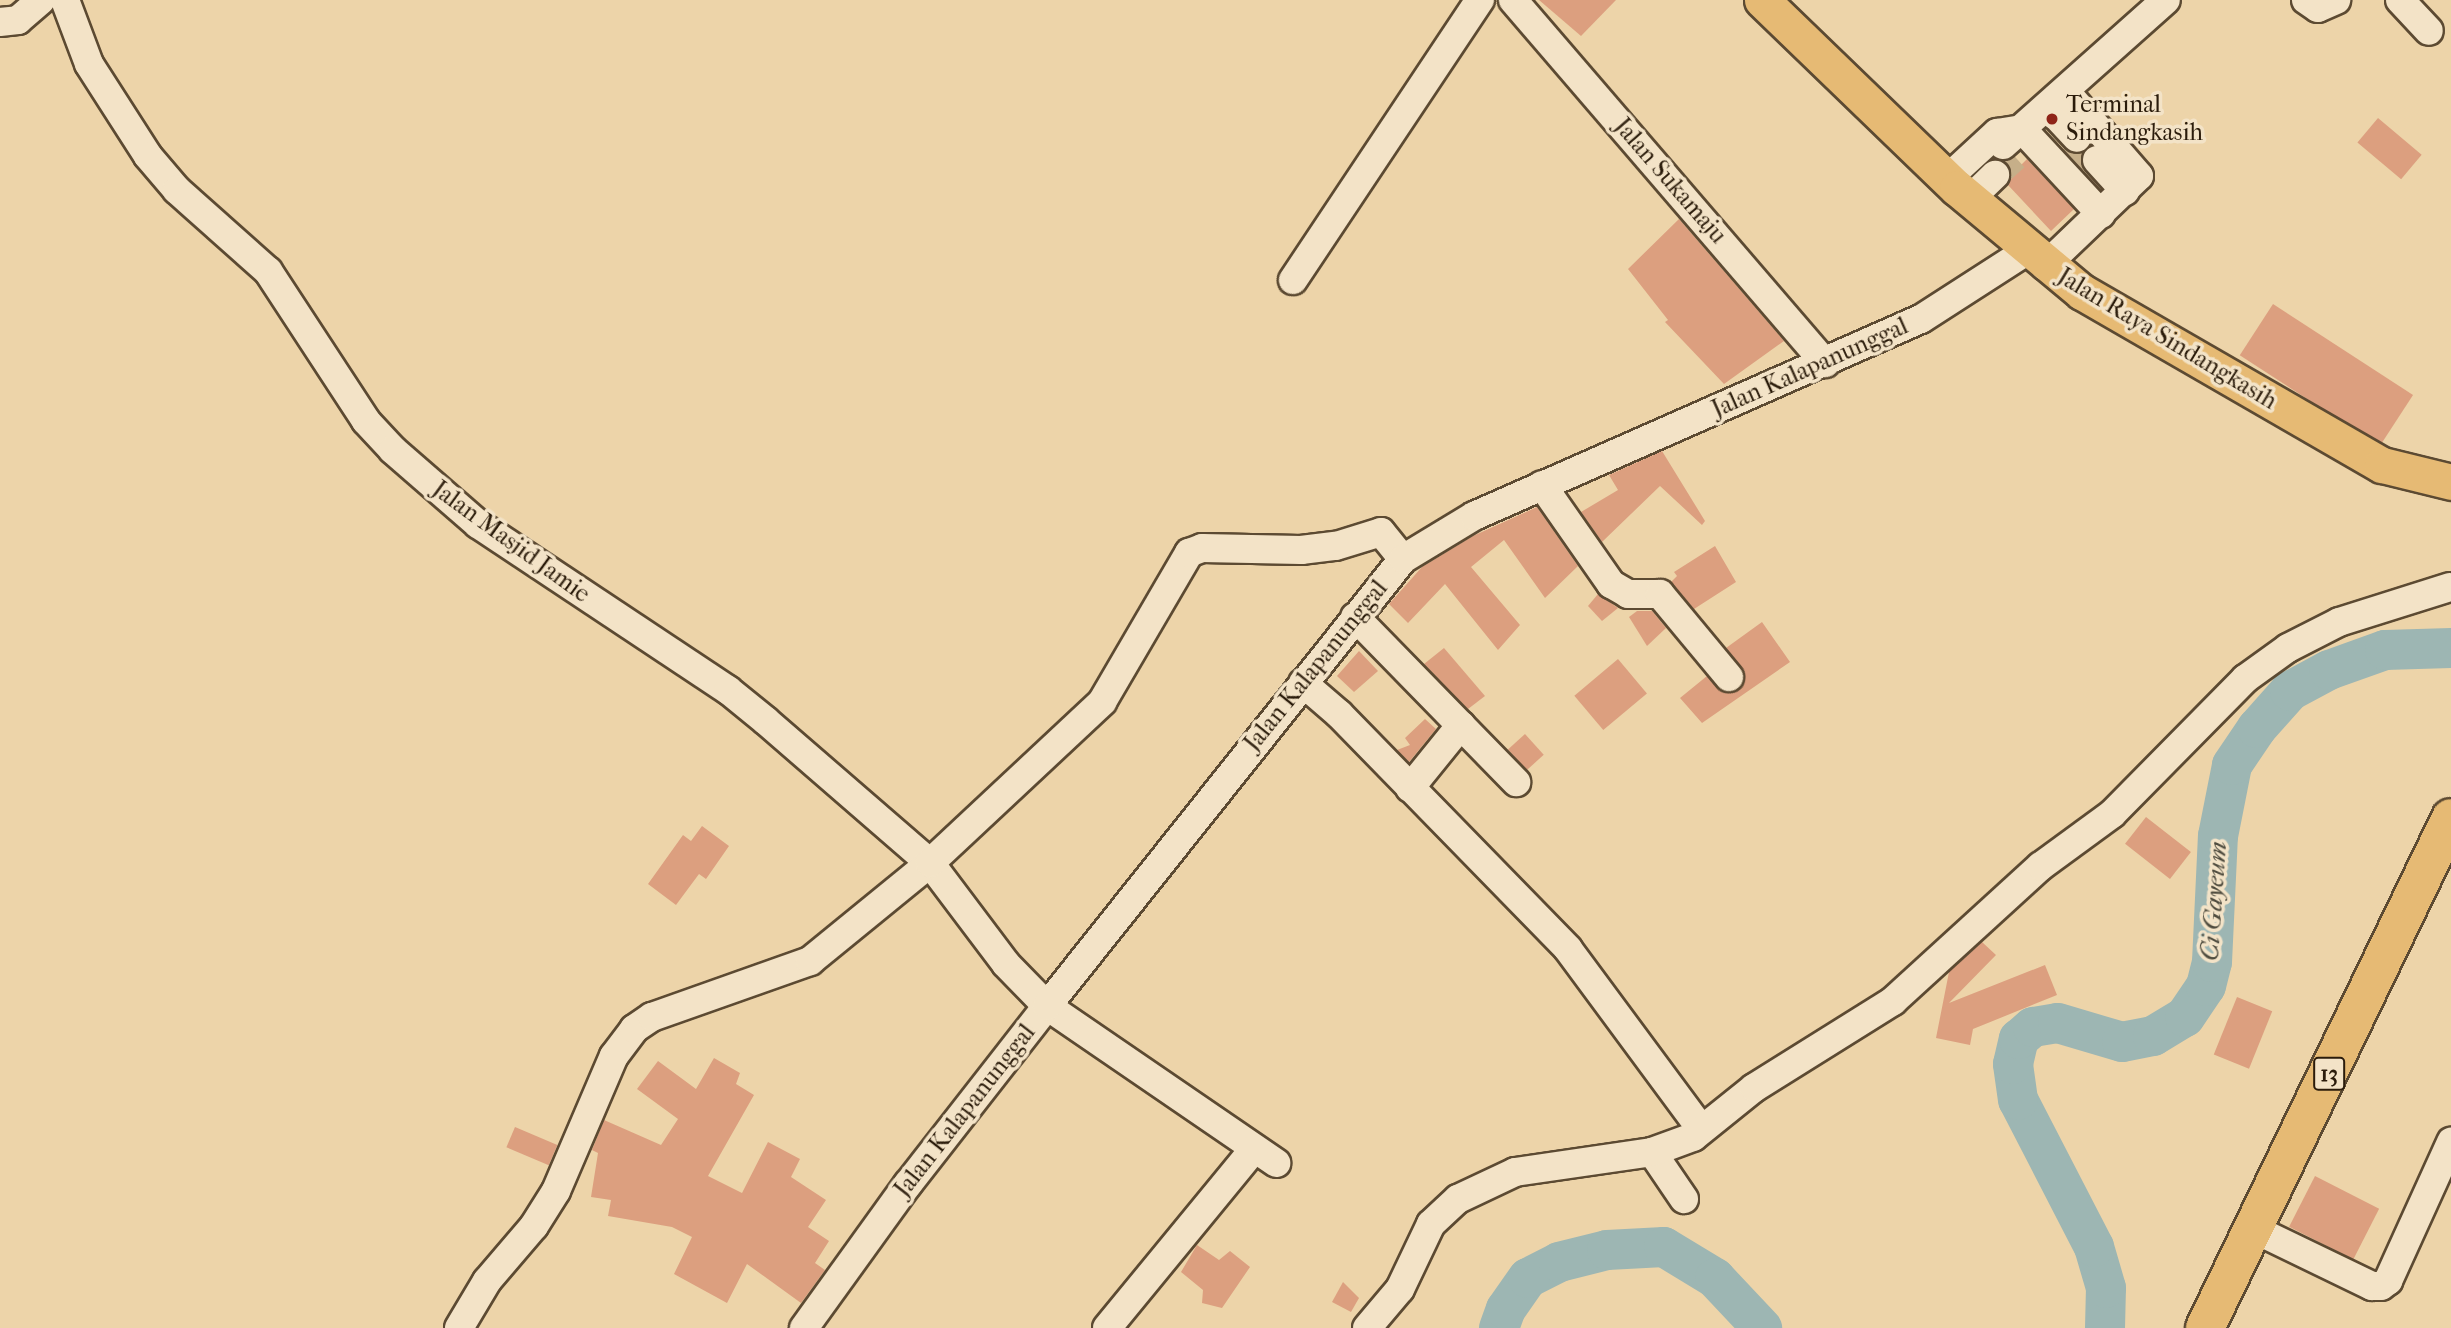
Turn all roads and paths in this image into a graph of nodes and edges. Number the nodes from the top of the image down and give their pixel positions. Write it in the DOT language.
graph roads {
  1 [pos="13,0"];
  2 [pos="41,0"];
  3 [pos="65,0"];
  4 [pos="1480,0"];
  5 [pos="1513,0"];
  6 [pos="2166,0"];
  7 [pos="2306,0"];
  8 [pos="2336,0"];
  9 [pos="2400,0"];
  10 [pos="1776,5"];
  11 [pos="0,16"];
  12 [pos="0,22"];
  13 [pos="2429,31"];
  14 [pos="2036,127"];
  15 [pos="2070,144"];
  16 [pos="2091,166"];
  17 [pos="1958,188"];
  18 [pos="2119,197"];
  19 [pos="2037,258"];
  20 [pos="1293,280"];
  21 [pos="1825,363"];
  22 [pos="2451,482"];
  23 [pos="1542,485"];
  24 [pos="1392,544"];
  25 [pos="2450,587"];
  26 [pos="1355,617"];
  27 [pos="1729,677"];
  28 [pos="1303,683"];
  29 [pos="1461,725"];
  30 [pos="1516,782"];
  31 [pos="1410,788"];
  32 [pos="2451,818"];
  33 [pos="930,863"];
  34 [pos="1047,1006"];
  35 [pos="1701,1129"];
  36 [pos="2451,1142"];
  37 [pos="1651,1152"];
  38 [pos="1684,1199"];
  39 [pos="2256,1230"];
  40 [pos="459,1328"];
  41 [pos="804,1328"];
  42 [pos="1107,1328"];
  43 [pos="1367,1328"];
  44 [pos="2205,1328"];
  1 -- 11 [label="street"];
  2 -- 12 [label="street"];
  3 -- 33 [label="street, Jalan Masjid Jamie"];
  4 -- 20 [label="street"];
  5 -- 21 [label="street, Jalan Sukamaju"];
  6 -- 14 [label="street"];
  7 -- 8 [label="street"];
  9 -- 13 [label="street"];
  10 -- 17 [label="main road, Jalan Raya Sindangkasih"];
  14 -- 15 [label="street"];
  14 -- 17 [label="street"];
  14 -- 17 [label="street"];
  14 -- 18 [label="street"];
  14 -- 18 [label="street"];
  16 -- 18 [label="street"];
  17 -- 19 [label="main road, Jalan Raya Sindangkasih"];
  18 -- 19 [label="street, Jalan Kalapanunggal"];
  19 -- 21 [label="street, Jalan Kalapanunggal"];
  19 -- 22 [label="main road, Jalan Raya Sindangkasih"];
  21 -- 23 [label="street, Jalan Kalapanunggal"];
  23 -- 24 [label="street, Jalan Kalapanunggal"];
  23 -- 27 [label="street"];
  24 -- 26 [label="street, Jalan Kalapanunggal"];
  24 -- 33 [label="street"];
  25 -- 35 [label="street"];
  26 -- 28 [label="street, Jalan Kalapanunggal"];
  26 -- 29 [label="street"];
  28 -- 31 [label="street"];
  28 -- 34 [label="street, Jalan Kalapanunggal"];
  29 -- 30 [label="street"];
  29 -- 31 [label="street"];
  31 -- 35 [label="street"];
  32 -- 39 [label="highway, 13"];
  33 -- 34 [label="street, Jalan Masjid Jamie"];
  33 -- 40 [label="street"];
  34 -- 41 [label="street, Jalan Kalapanunggal"];
  34 -- 42 [label="street, Jalan Masjid Jamie"];
  35 -- 37 [label="street"];
  36 -- 39 [label="street"];
  37 -- 38 [label="street"];
  37 -- 43 [label="street"];
  39 -- 44 [label="highway, 13"];
}
